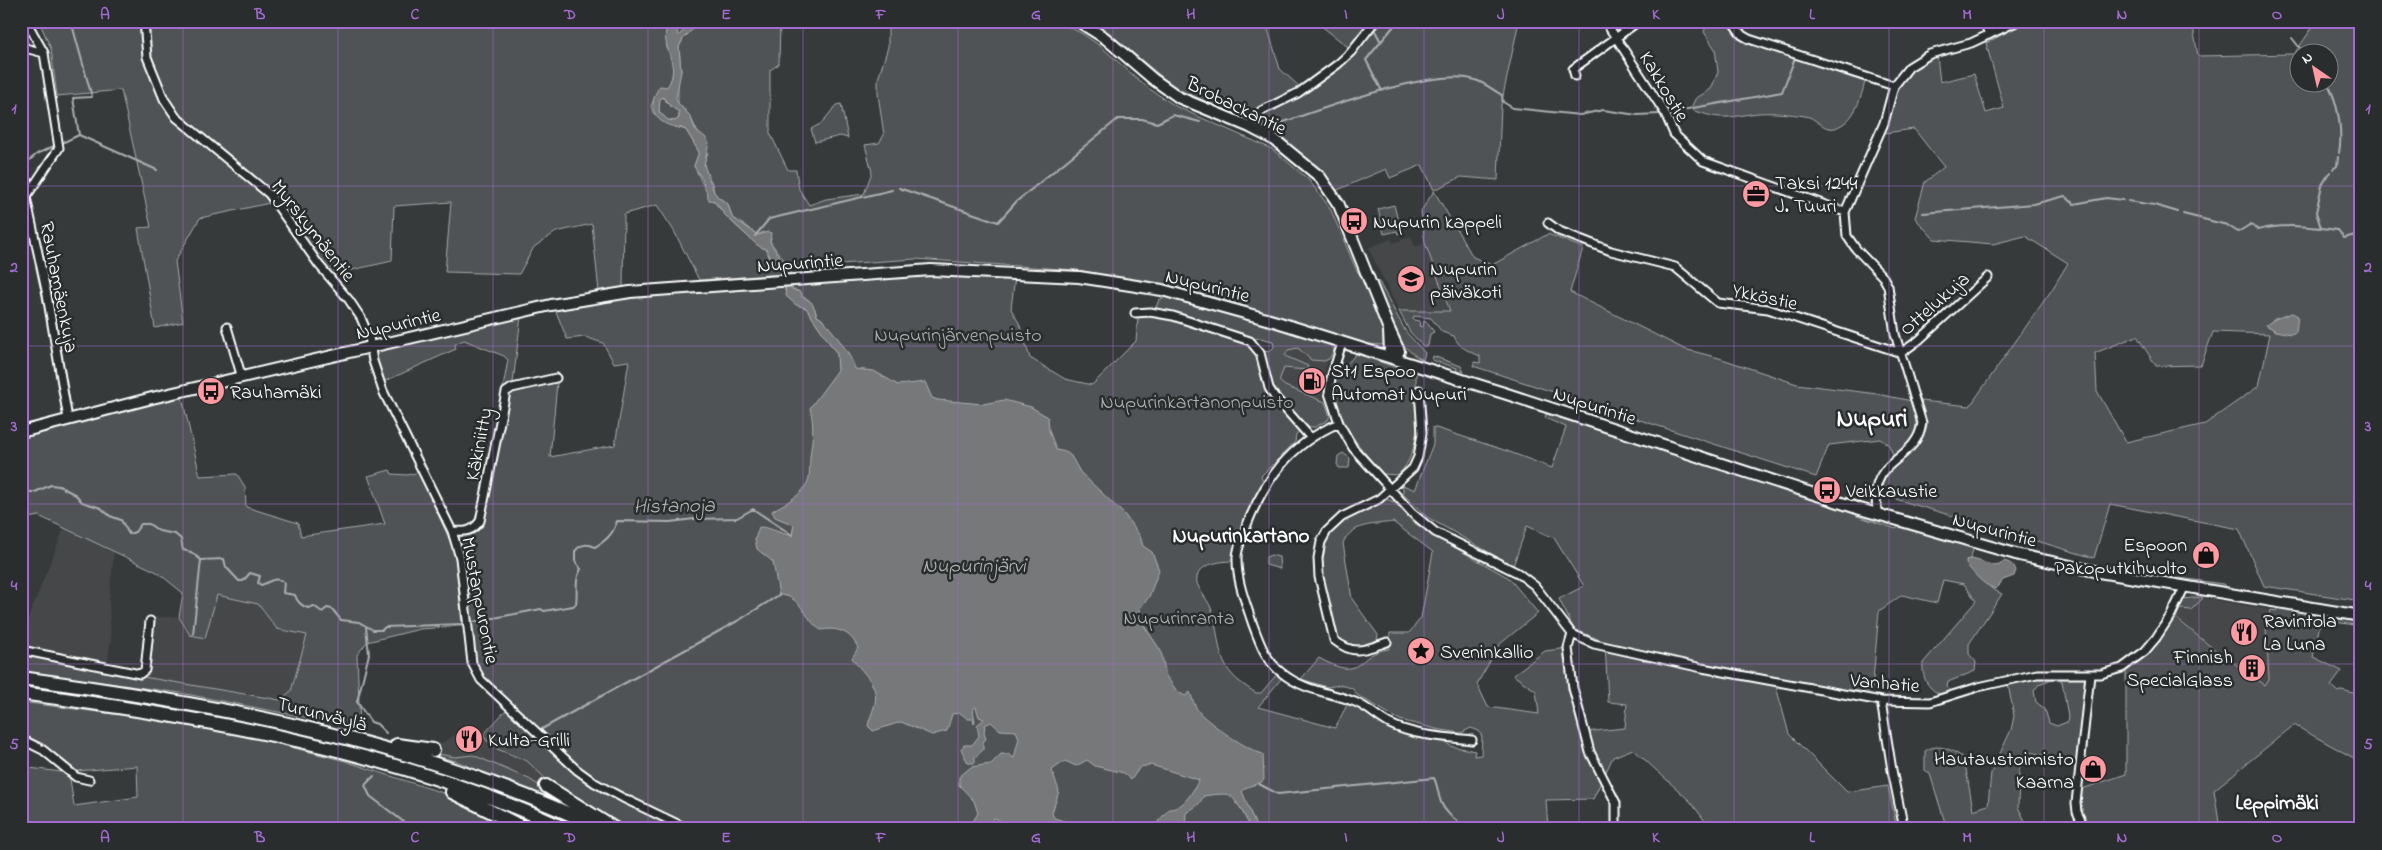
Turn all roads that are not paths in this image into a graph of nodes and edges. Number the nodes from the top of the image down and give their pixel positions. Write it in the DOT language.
graph roads {
  1 [pos="144,21"];
  2 [pos="1375,21"];
  3 [pos="1605,21"];
  4 [pos="1639,21"];
  5 [pos="1732,21"];
  6 [pos="1984,21"];
  7 [pos="2018,21"];
  8 [pos="1084,23"];
  9 [pos="21,31"];
  10 [pos="1990,36"];
  11 [pos="1616,38"];
  12 [pos="21,41"];
  13 [pos="44,53"];
  14 [pos="1575,76"];
  15 [pos="1894,86"];
  16 [pos="1250,127"];
  17 [pos="1845,212"];
  18 [pos="1548,223"];
  19 [pos="1988,278"];
  20 [pos="1135,313"];
  21 [pos="227,326"];
  22 [pos="1342,343"];
  23 [pos="371,347"];
  24 [pos="1901,352"];
  25 [pos="1395,359"];
  26 [pos="242,378"];
  27 [pos="556,378"];
  28 [pos="1419,390"];
  29 [pos="68,419"];
  30 [pos="1339,423"];
  31 [pos="21,432"];
  32 [pos="1310,438"];
  33 [pos="1391,488"];
  34 [pos="1877,514"];
  35 [pos="452,532"];
  36 [pos="2185,586"];
  37 [pos="2361,616"];
  38 [pos="150,621"];
  39 [pos="1572,634"];
  40 [pos="1387,642"];
  41 [pos="21,650"];
  42 [pos="2090,675"];
  43 [pos="21,678"];
  44 [pos="21,693"];
  45 [pos="1882,701"];
  46 [pos="348,737"];
  47 [pos="21,739"];
  48 [pos="1472,740"];
  49 [pos="433,750"];
  50 [pos="398,767"];
  51 [pos="89,780"];
  52 [pos="546,786"];
  53 [pos="526,829"];
  54 [pos="566,829"];
  55 [pos="602,829"];
  56 [pos="615,829"];
  57 [pos="688,829"];
  58 [pos="1616,829"];
  59 [pos="1904,829"];
  60 [pos="2085,829"];
  1 -- 23 [label="street, Myrskymäentie"];
  2 -- 16 [label="street"];
  3 -- 11 [label="street, Kakkostie"];
  4 -- 11 [label="street"];
  5 -- 15 [label="street"];
  6 -- 10 [label="street"];
  7 -- 10 [label="street"];
  8 -- 16 [label="main road, Brobackantie"];
  9 -- 13 [label="street, Rauhamäenkuja"];
  10 -- 15 [label="street"];
  11 -- 14 [label="street"];
  11 -- 17 [label="street, Kakkostie"];
  12 -- 13 [label="street"];
  13 -- 29 [label="street, Rauhamäenkuja"];
  15 -- 17 [label="street"];
  16 -- 25 [label="main road, Brobackantie"];
  17 -- 24 [label="street"];
  18 -- 24 [label="street, Ykköstie"];
  19 -- 24 [label="street, Ottelukuja"];
  20 -- 32 [label="street"];
  21 -- 26 [label="street"];
  22 -- 23 [label="main road, Nupurintie"];
  22 -- 25 [label="main road, Nupurintie"];
  22 -- 30 [label="street"];
  23 -- 26 [label="main road, Nupurintie"];
  23 -- 35 [label="street, Mustanpurontie"];
  24 -- 34 [label="street"];
  25 -- 34 [label="main road, Nupurintie"];
  26 -- 29 [label="main road, Nupurintie"];
  27 -- 35 [label="street, Käkiniitty"];
  28 -- 33 [label="street"];
  29 -- 31 [label="main road, Nupurintie"];
  30 -- 32 [label="street"];
  30 -- 33 [label="street"];
  32 -- 48 [label="street"];
  33 -- 39 [label="street"];
  33 -- 40 [label="street"];
  34 -- 36 [label="main road, Nupurintie"];
  35 -- 57 [label="street, Mustanpurontie"];
  36 -- 37 [label="main road, Nupurintie"];
  36 -- 42 [label="street, Vanhatie"];
  38 -- 41 [label="street"];
  39 -- 45 [label="street, Vanhatie"];
  39 -- 58 [label="street"];
  42 -- 45 [label="street, Vanhatie"];
  42 -- 60 [label="street"];
  43 -- 46 [label="highway, Turunväylä"];
  44 -- 50 [label="highway, Turunväylä"];
  45 -- 59 [label="street"];
  46 -- 49 [label="highway"];
  46 -- 55 [label="highway, Turunväylä"];
  47 -- 51 [label="street"];
  50 -- 53 [label="highway"];
  50 -- 54 [label="highway, Turunväylä"];
  52 -- 56 [label="highway"];
}
